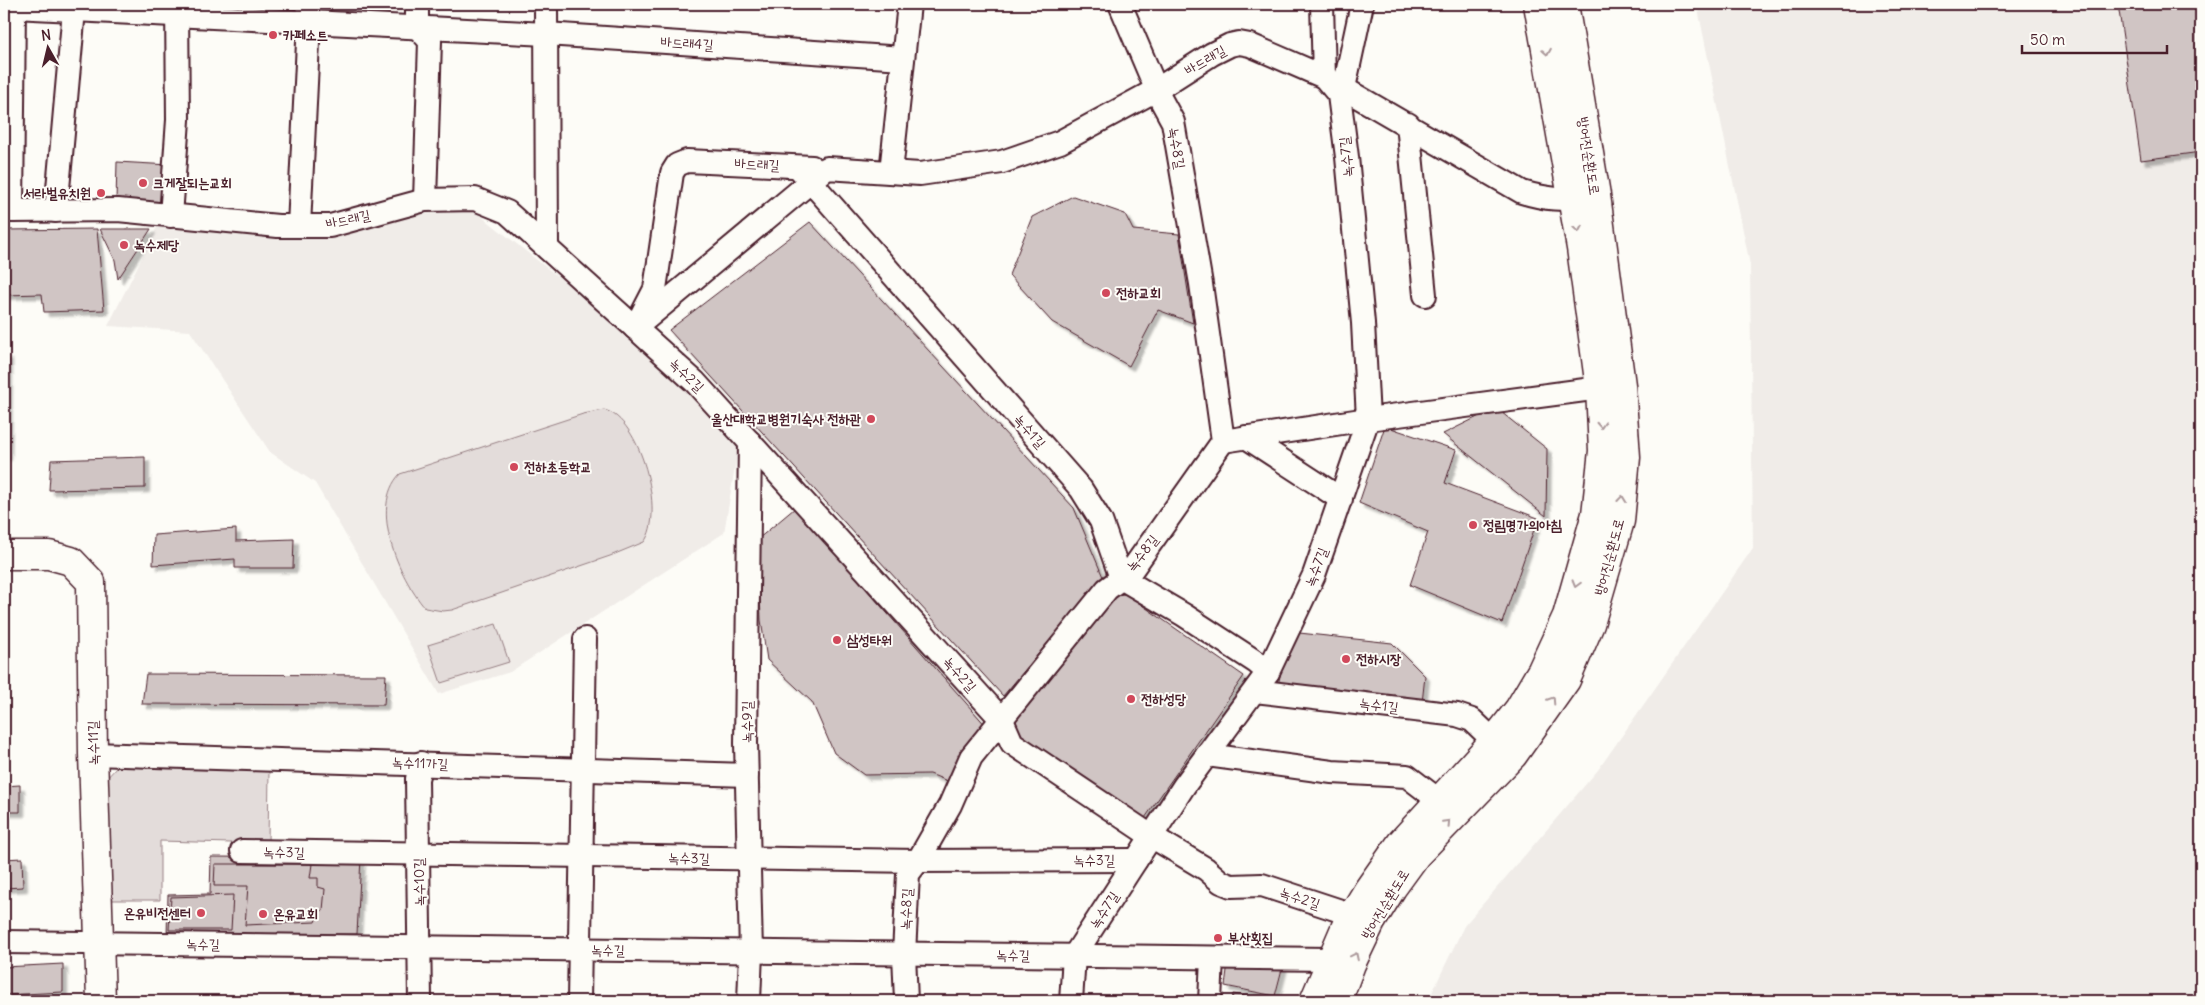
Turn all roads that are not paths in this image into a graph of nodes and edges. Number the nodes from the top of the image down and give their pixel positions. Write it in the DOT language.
graph roads {
  1 [pos="417,4"];
  2 [pos="546,4"];
  3 [pos="909,4"];
  4 [pos="1120,4"];
  5 [pos="1322,4"];
  6 [pos="1362,4"];
  7 [pos="1538,4"];
  8 [pos="1564,4"];
  9 [pos="14,5"];
  10 [pos="74,10"];
  11 [pos="177,10"];
  12 [pos="308,13"];
  13 [pos="417,27"];
  14 [pos="546,34"];
  15 [pos="903,58"];
  16 [pos="1324,77"];
  17 [pos="1344,88"];
  18 [pos="1156,90"];
  19 [pos="1408,124"];
  20 [pos="812,172"];
  21 [pos="891,172"];
  22 [pos="1585,197"];
  23 [pos="425,200"];
  24 [pos="8,211"];
  25 [pos="56,211"];
  26 [pos="171,216"];
  27 [pos="299,226"];
  28 [pos="548,248"];
  29 [pos="1425,296"];
  30 [pos="635,328"];
  31 [pos="1600,388"];
  32 [pos="1368,418"];
  33 [pos="1246,437"];
  34 [pos="1223,441"];
  35 [pos="750,442"];
  36 [pos="1341,499"];
  37 [pos="4,555"];
  38 [pos="1122,578"];
  39 [pos="584,639"];
  40 [pos="1268,672"];
  41 [pos="1255,690"];
  42 [pos="1002,720"];
  43 [pos="1494,741"];
  44 [pos="93,754"];
  45 [pos="1207,755"];
  46 [pos="421,763"];
  47 [pos="582,769"];
  48 [pos="747,775"];
  49 [pos="1441,802"];
  50 [pos="1151,836"];
  51 [pos="242,851"];
  52 [pos="418,854"];
  53 [pos="580,856"];
  54 [pos="749,859"];
  55 [pos="1136,860"];
  56 [pos="918,861"];
  57 [pos="1353,915"];
  58 [pos="4,942"];
  59 [pos="98,942"];
  60 [pos="420,947"];
  61 [pos="579,950"];
  62 [pos="751,952"];
  63 [pos="904,954"];
  64 [pos="1074,956"];
  65 [pos="1212,958"];
  66 [pos="1331,959"];
  67 [pos="101,1001"];
  68 [pos="420,1001"];
  69 [pos="579,1001"];
  70 [pos="749,1001"];
  71 [pos="906,1001"];
  72 [pos="1071,1001"];
  73 [pos="1210,1001"];
  74 [pos="1314,1001"];
  75 [pos="1337,1001"];
  1 -- 13 [label="street"];
  2 -- 14 [label="street"];
  3 -- 15 [label="street"];
  4 -- 18 [label="street, 녹수8길"];
  5 -- 16 [label="street"];
  6 -- 17 [label="street"];
  7 -- 22 [label="main road, 방어진순환도로, one-way"];
  8 -- 22 [label="main road, 방어진순환도로"];
  9 -- 10 [label="street, 바드래4길"];
  9 -- 24 [label="street, 바드래길"];
  10 -- 11 [label="street, 바드래4길"];
  10 -- 25 [label="street"];
  11 -- 12 [label="street, 바드래4길"];
  11 -- 26 [label="street"];
  12 -- 13 [label="street, 바드래4길"];
  12 -- 27 [label="street"];
  13 -- 14 [label="street, 바드래4길"];
  13 -- 23 [label="street"];
  14 -- 15 [label="street, 바드래4길"];
  14 -- 28 [label="street"];
  15 -- 21 [label="street"];
  16 -- 17 [label="street, 바드래길"];
  16 -- 18 [label="street, 바드래길"];
  16 -- 32 [label="street, 녹수7길"];
  17 -- 19 [label="street, 바드래길"];
  18 -- 21 [label="street, 바드래길"];
  18 -- 34 [label="street, 녹수8길"];
  19 -- 22 [label="street, 바드래길"];
  19 -- 29 [label="street"];
  20 -- 21 [label="street, 바드래길"];
  20 -- 30 [label="street"];
  20 -- 30 [label="street, 바드래길"];
  20 -- 38 [label="street, 녹수1길"];
  22 -- 31 [label="main road, 방어진순환도로, one-way"];
  75 -- 22 [label="main road, 방어진순환도로, one-way"];
  23 -- 27 [label="street, 바드래길"];
  23 -- 28 [label="street, 바드래길"];
  24 -- 25 [label="street, 바드래길"];
  25 -- 26 [label="street, 바드래길"];
  26 -- 27 [label="street, 바드래길"];
  28 -- 30 [label="street, 바드래길"];
  30 -- 35 [label="street, 녹수2길"];
  31 -- 32 [label="street"];
  31 -- 43 [label="main road, 방어진순환도로, one-way"];
  32 -- 33 [label="street"];
  32 -- 36 [label="street, 녹수7길"];
  33 -- 34 [label="street"];
  33 -- 36 [label="street"];
  34 -- 38 [label="street, 녹수8길"];
  35 -- 42 [label="street, 녹수2길"];
  35 -- 48 [label="street, 녹수9길"];
  36 -- 40 [label="street, 녹수7길"];
  37 -- 44 [label="main road, 녹수11길"];
  38 -- 40 [label="street"];
  38 -- 42 [label="street, 녹수8길"];
  39 -- 47 [label="street"];
  40 -- 41 [label="street, 녹수7길"];
  41 -- 43 [label="street, 녹수1길"];
  41 -- 45 [label="street, 녹수7길"];
  42 -- 50 [label="street, 녹수2길"];
  42 -- 56 [label="street, 녹수8길"];
  43 -- 49 [label="main road, 방어진순환도로"];
  44 -- 46 [label="street, 녹수11가길"];
  44 -- 59 [label="main road, 녹수11길"];
  45 -- 49 [label="street"];
  45 -- 50 [label="street, 녹수7길"];
  46 -- 47 [label="street, 녹수11가길"];
  46 -- 52 [label="street, 녹수10길"];
  47 -- 48 [label="street, 녹수11가길"];
  47 -- 53 [label="street"];
  48 -- 54 [label="street, 녹수9길"];
  49 -- 57 [label="main road, 방어진순환도로"];
  50 -- 55 [label="street, 녹수7길"];
  50 -- 57 [label="street, 녹수2길"];
  51 -- 52 [label="street, 녹수3길"];
  52 -- 53 [label="street, 녹수3길"];
  52 -- 60 [label="street, 녹수10길"];
  53 -- 54 [label="street, 녹수3길"];
  53 -- 61 [label="street"];
  54 -- 56 [label="street, 녹수3길"];
  54 -- 62 [label="street, 녹수9길"];
  55 -- 56 [label="street, 녹수3길"];
  55 -- 64 [label="street, 녹수7길"];
  56 -- 63 [label="street, 녹수8길"];
  57 -- 66 [label="main road, 방어진순환도로"];
  58 -- 59 [label="street, 녹수길"];
  59 -- 60 [label="street, 녹수길"];
  59 -- 67 [label="main road, 녹수11길"];
  60 -- 61 [label="street, 녹수길"];
  60 -- 68 [label="street, 녹수10길"];
  61 -- 62 [label="street, 녹수길"];
  61 -- 69 [label="street"];
  62 -- 63 [label="street, 녹수길"];
  62 -- 70 [label="street, 녹수9길"];
  63 -- 64 [label="street, 녹수길"];
  63 -- 71 [label="street, 녹수8길"];
  64 -- 65 [label="street, 녹수길"];
  64 -- 72 [label="street, 녹수7길"];
  65 -- 66 [label="street, 녹수길"];
  65 -- 73 [label="street"];
  66 -- 74 [label="main road, 방어진순환도로"];
}
